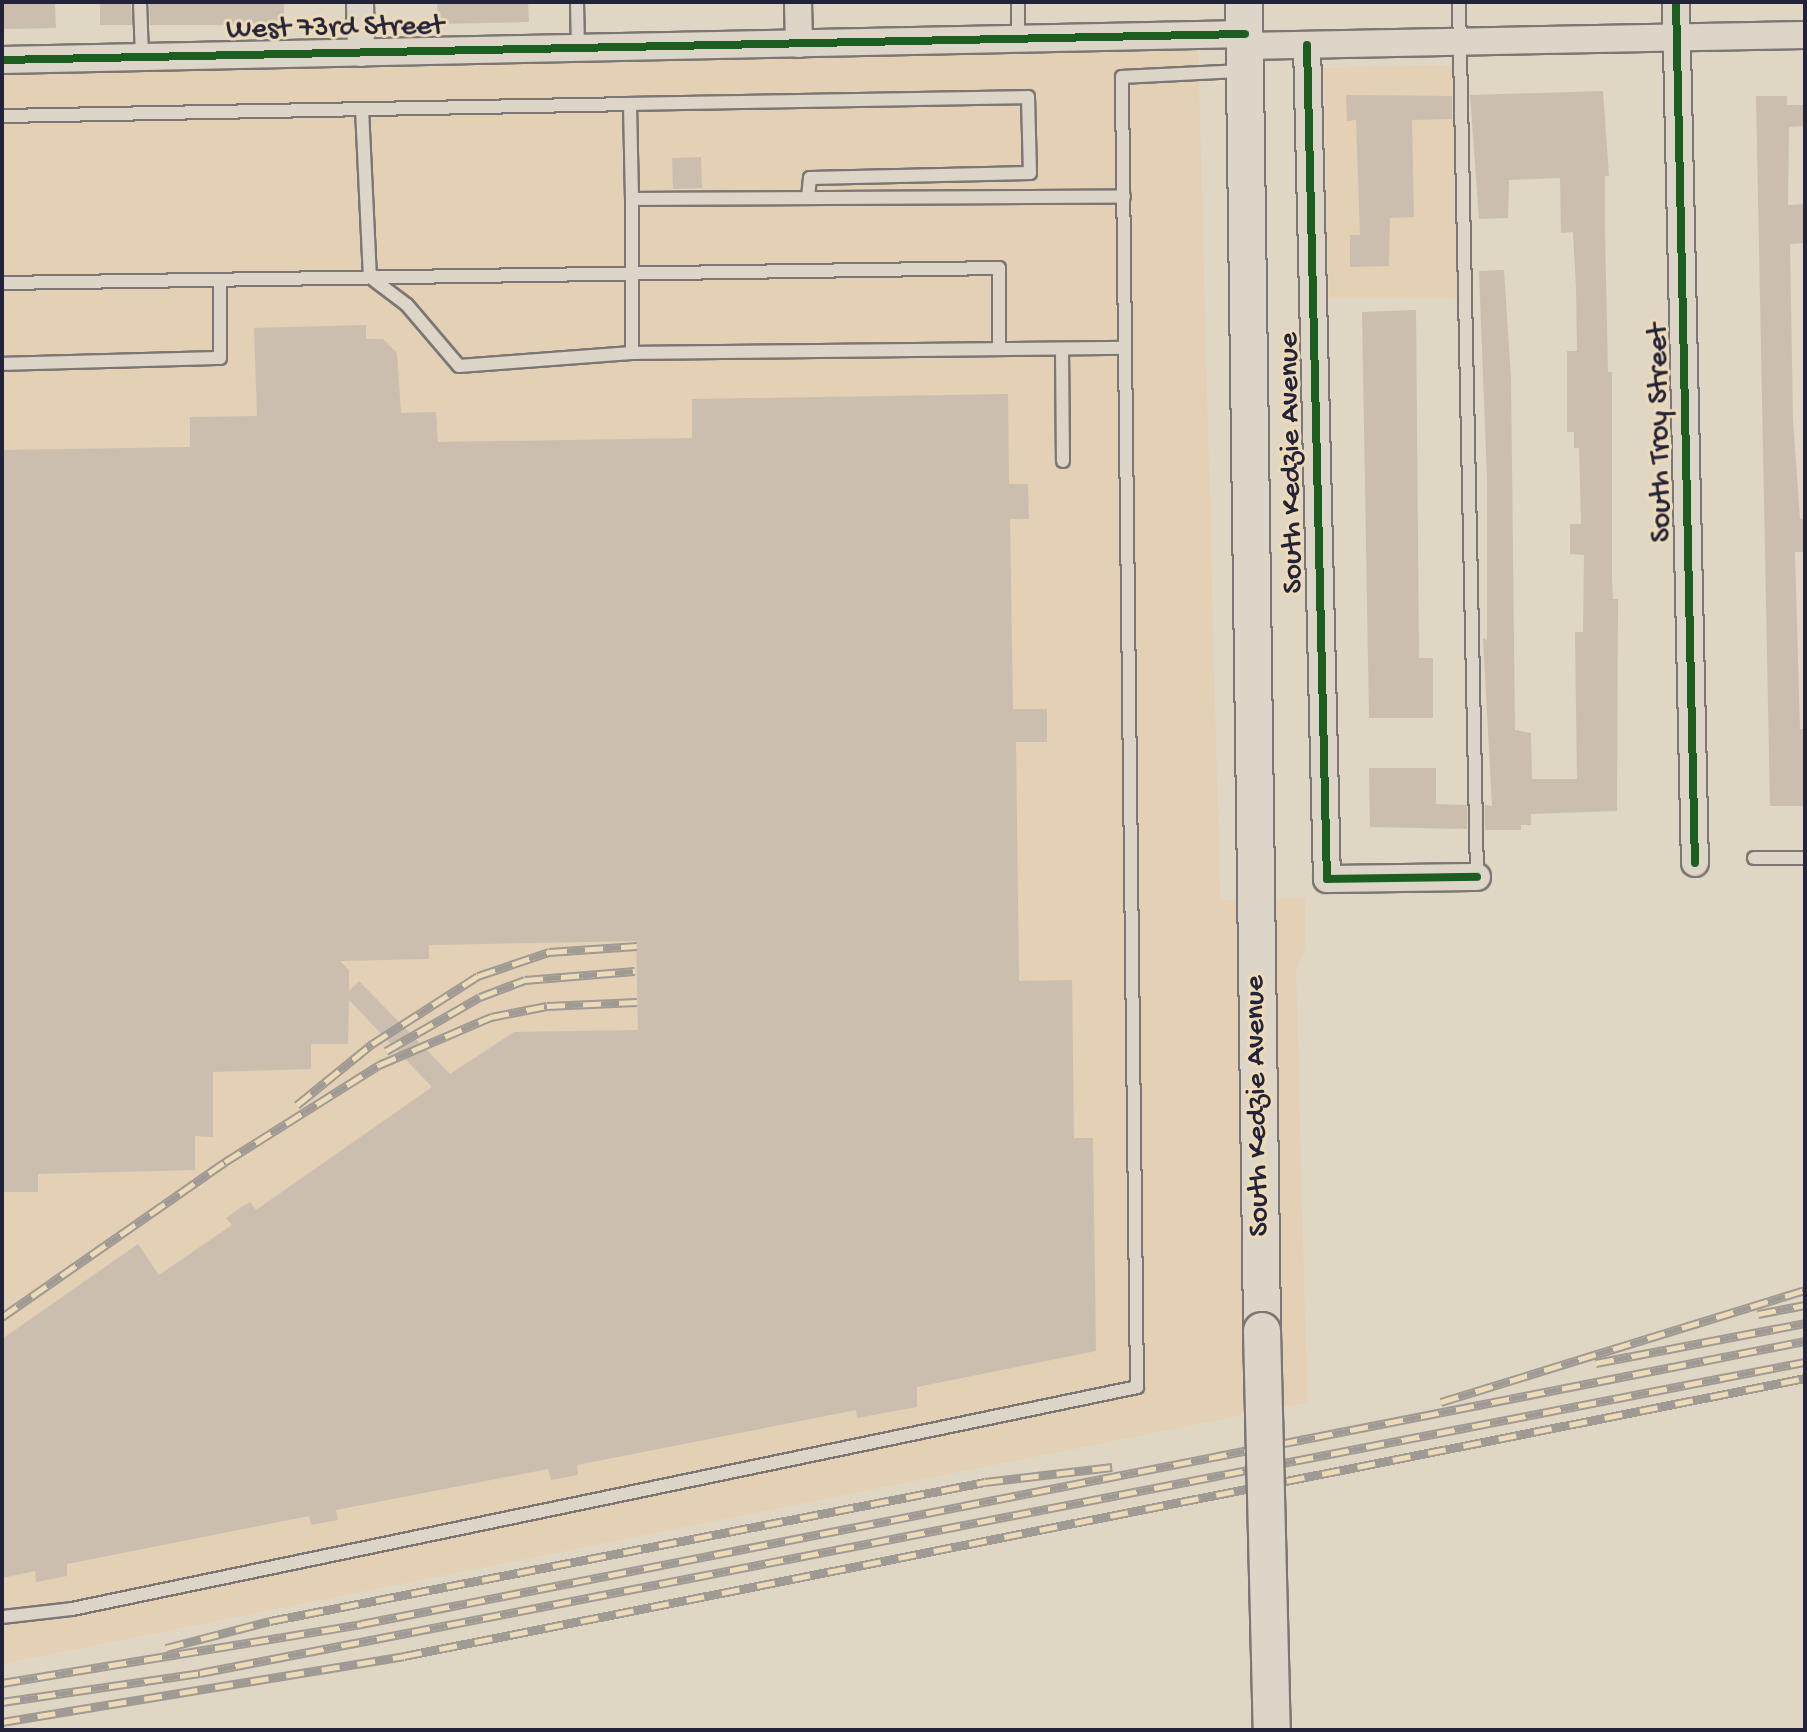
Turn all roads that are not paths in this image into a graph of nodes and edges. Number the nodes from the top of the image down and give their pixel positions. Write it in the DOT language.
graph roads {
  1 [pos="140,2"];
  2 [pos="360,2"];
  3 [pos="577,2"];
  4 [pos="798,2"];
  5 [pos="1018,2"];
  6 [pos="1459,2"];
  7 [pos="1676,2"];
  8 [pos="1805,35"];
  9 [pos="1677,37"];
  10 [pos="1245,38"];
  11 [pos="1018,39"];
  12 [pos="1460,42"];
  13 [pos="799,44"];
  14 [pos="1307,45"];
  15 [pos="578,48"];
  16 [pos="361,53"];
  17 [pos="142,57"];
  18 [pos="2,60"];
  19 [pos="630,104"];
  20 [pos="362,109"];
  21 [pos="2,116"];
  22 [pos="1124,196"];
  23 [pos="808,198"];
  24 [pos="632,199"];
  25 [pos="630,272"];
  26 [pos="370,277"];
  27 [pos="220,280"];
  28 [pos="2,283"];
  29 [pos="1125,348"];
  30 [pos="999,349"];
  31 [pos="1062,349"];
  32 [pos="632,353"];
  33 [pos="2,364"];
  34 [pos="1063,461"];
  35 [pos="1754,858"];
  36 [pos="1805,858"];
  37 [pos="1695,863"];
  38 [pos="1477,877"];
  39 [pos="2,1617"];
  40 [pos="1272,1730"];
  1 -- 17 [label="lane"];
  2 -- 16 [label="street"];
  3 -- 15 [label="lane"];
  4 -- 13 [label="street"];
  5 -- 11 [label="lane"];
  6 -- 12 [label="lane"];
  7 -- 9 [label="street, South Troy Street"];
  8 -- 9 [label="street, West 73rd Street"];
  9 -- 12 [label="street, West 73rd Street"];
  9 -- 37 [label="street, South Troy Street"];
  10 -- 11 [label="street, West 73rd Street"];
  10 -- 14 [label="street, West 73rd Street"];
  10 -- 22 [label="lane"];
  10 -- 40 [label="main road, South Kedzie Avenue, bridge"];
  11 -- 13 [label="street, West 73rd Street"];
  12 -- 14 [label="street, West 73rd Street"];
  12 -- 38 [label="lane"];
  13 -- 15 [label="street, West 73rd Street"];
  14 -- 38 [label="street, South Kedzie Avenue"];
  15 -- 16 [label="street, West 73rd Street"];
  16 -- 17 [label="street, West 73rd Street"];
  17 -- 18 [label="street, West 73rd Street"];
  19 -- 20 [label="lane"];
  19 -- 23 [label="lane"];
  19 -- 24 [label="lane"];
  20 -- 21 [label="lane"];
  20 -- 26 [label="lane"];
  22 -- 23 [label="lane"];
  22 -- 29 [label="lane"];
  23 -- 24 [label="lane"];
  24 -- 25 [label="lane"];
  25 -- 26 [label="lane"];
  25 -- 30 [label="lane"];
  25 -- 32 [label="lane"];
  26 -- 27 [label="lane"];
  26 -- 32 [label="lane"];
  27 -- 28 [label="lane"];
  27 -- 33 [label="lane"];
  29 -- 31 [label="lane"];
  29 -- 39 [label="lane"];
  30 -- 31 [label="lane"];
  30 -- 32 [label="lane"];
  31 -- 34 [label="lane"];
  35 -- 36 [label="lane"];
}
